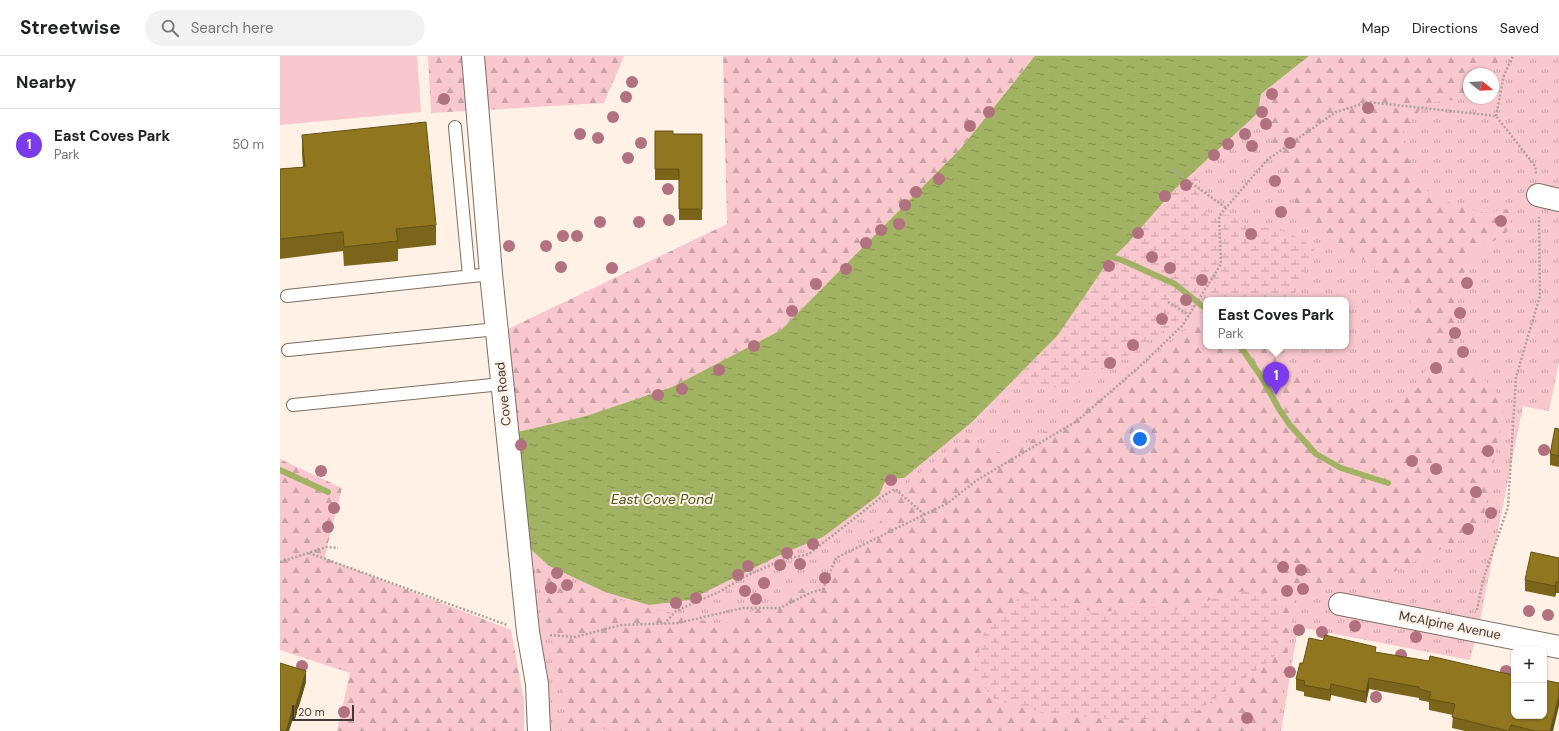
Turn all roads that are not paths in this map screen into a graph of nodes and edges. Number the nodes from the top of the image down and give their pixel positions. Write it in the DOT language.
graph roads {
  1 [pos="473,56"];
  2 [pos="455,127"];
  3 [pos="491,274"];
  4 [pos="469,276"];
  5 [pos="287,296"];
  6 [pos="497,329"];
  7 [pos="288,350"];
  8 [pos="502,384"];
  9 [pos="293,405"];
  10 [pos="1340,604"];
  11 [pos="1559,647"];
  12 [pos="539,731"];
  1 -- 3 [label="street, Cove Road"];
  2 -- 4 [label="lane"];
  3 -- 4 [label="lane"];
  3 -- 6 [label="street, Cove Road"];
  4 -- 5 [label="lane"];
  6 -- 7 [label="lane"];
  6 -- 8 [label="street, Cove Road"];
  8 -- 9 [label="lane"];
  8 -- 12 [label="street, Cove Road"];
  10 -- 11 [label="street, McAlpine Avenue"];
}
